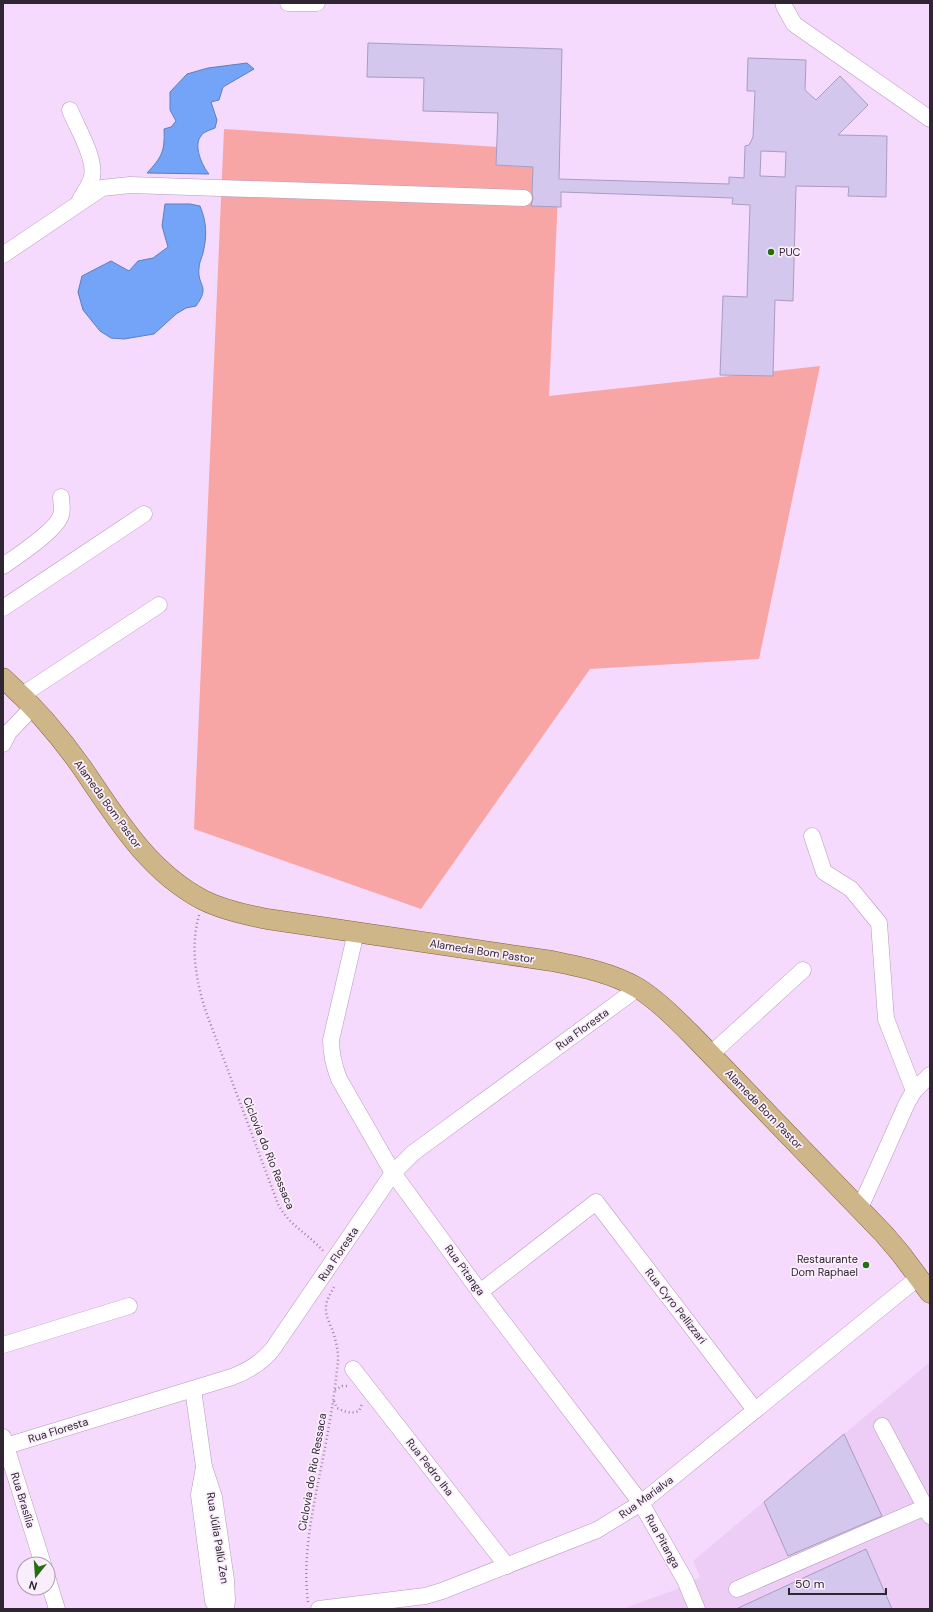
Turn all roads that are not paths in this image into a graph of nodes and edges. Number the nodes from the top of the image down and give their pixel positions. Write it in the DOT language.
graph roads {
  1 [pos="288,3"];
  2 [pos="317,3"];
  3 [pos="784,3"];
  4 [pos="70,110"];
  5 [pos="930,119"];
  6 [pos="524,198"];
  7 [pos="78,203"];
  8 [pos="3,255"];
  9 [pos="61,497"];
  10 [pos="144,514"];
  11 [pos="3,566"];
  12 [pos="159,605"];
  13 [pos="3,608"];
  14 [pos="3,678"];
  15 [pos="28,701"];
  16 [pos="3,744"];
  17 [pos="812,836"];
  18 [pos="356,932"];
  19 [pos="803,970"];
  20 [pos="638,988"];
  21 [pos="711,1054"];
  22 [pos="930,1075"];
  23 [pos="914,1091"];
  24 [pos="393,1173"];
  25 [pos="860,1208"];
  26 [pos="919,1277"];
  27 [pos="480,1292"];
  28 [pos="930,1293"];
  29 [pos="129,1306"];
  30 [pos="3,1345"];
  31 [pos="353,1369"];
  32 [pos="193,1389"];
  33 [pos="756,1410"];
  34 [pos="882,1426"];
  35 [pos="4,1443"];
  36 [pos="204,1467"];
  37 [pos="641,1503"];
  38 [pos="929,1509"];
  39 [pos="40,1556"];
  40 [pos="506,1566"];
  41 [pos="737,1589"];
  42 [pos="53,1596"];
  43 [pos="57,1609"];
  44 [pos="217,1609"];
  45 [pos="226,1609"];
  46 [pos="319,1609"];
  47 [pos="697,1609"];
  1 -- 2 [label="street"];
  3 -- 5 [label="street"];
  4 -- 7 [label="street"];
  6 -- 7 [label="street"];
  7 -- 8 [label="street"];
  9 -- 11 [label="street"];
  10 -- 13 [label="street"];
  12 -- 15 [label="street"];
  14 -- 15 [label="main road, Alameda Bom Pastor"];
  15 -- 16 [label="street"];
  15 -- 18 [label="main road, Alameda Bom Pastor"];
  17 -- 23 [label="street"];
  18 -- 20 [label="main road, Alameda Bom Pastor"];
  18 -- 24 [label="street, Rua Pitanga"];
  19 -- 21 [label="street"];
  20 -- 21 [label="main road, Alameda Bom Pastor"];
  20 -- 24 [label="street, Rua Floresta"];
  21 -- 25 [label="main road, Alameda Bom Pastor"];
  22 -- 23 [label="street"];
  23 -- 25 [label="street"];
  24 -- 27 [label="street, Rua Pitanga"];
  24 -- 32 [label="street, Rua Floresta"];
  25 -- 26 [label="main road, Alameda Bom Pastor"];
  26 -- 28 [label="main road, Alameda Bom Pastor"];
  26 -- 33 [label="street, Rua Marialva"];
  27 -- 33 [label="street, Rua Cyro Pellizzari"];
  27 -- 37 [label="street, Rua Pitanga"];
  29 -- 30 [label="street"];
  31 -- 40 [label="street, Rua Pedro Iha"];
  32 -- 35 [label="street, Rua Floresta"];
  32 -- 36 [label="street, Rua Júlia Pallú Zen"];
  33 -- 37 [label="street, Rua Marialva"];
  34 -- 38 [label="street"];
  35 -- 39 [label="street, Rua Brasília"];
  36 -- 44 [label="street, Rua Júlia Pallú Zen"];
  36 -- 45 [label="street, Rua Júlia Pallú Zen"];
  37 -- 40 [label="street, Rua Marialva"];
  37 -- 47 [label="street, Rua Pitanga"];
  38 -- 41 [label="street"];
  40 -- 46 [label="street, Rua Marialva"];
  42 -- 43 [label="street"];
}
